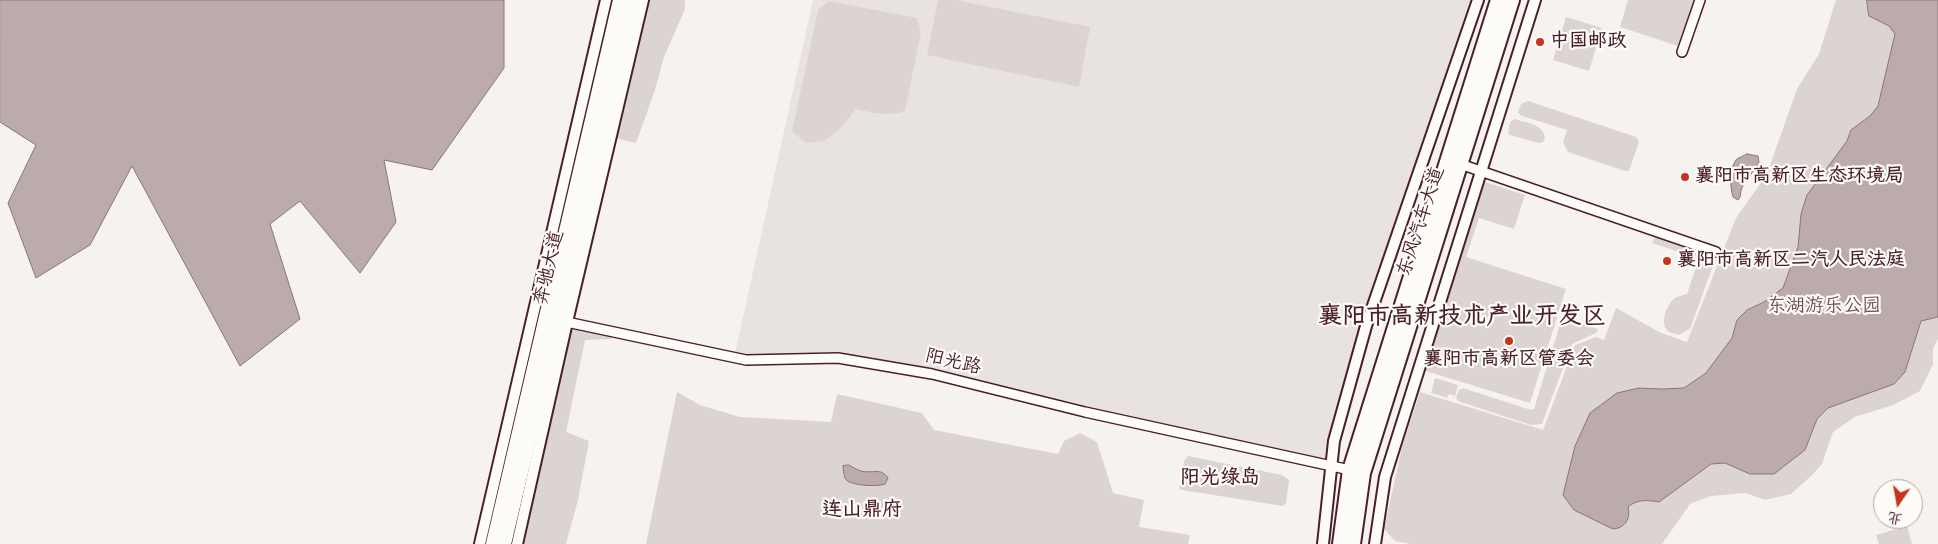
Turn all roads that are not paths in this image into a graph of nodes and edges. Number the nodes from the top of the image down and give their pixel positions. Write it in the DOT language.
graph roads {
  1 [pos="606,0"];
  2 [pos="620,0"];
  3 [pos="633,0"];
  4 [pos="644,0"];
  5 [pos="1478,0"];
  6 [pos="1498,0"];
  7 [pos="1512,0"];
  8 [pos="1535,0"];
  9 [pos="1700,0"];
  10 [pos="1682,52"];
  11 [pos="1460,164"];
  12 [pos="1482,171"];
  13 [pos="1716,252"];
  14 [pos="557,320"];
  15 [pos="516,419"];
  16 [pos="1332,466"];
  17 [pos="1350,470"];
  18 [pos="480,544"];
  19 [pos="493,544"];
  20 [pos="504,544"];
  21 [pos="517,544"];
  22 [pos="1323,544"];
  23 [pos="1340,544"];
  24 [pos="1353,544"];
  25 [pos="1375,544"];
  1 -- 15 [label="street"];
  2 -- 14 [label="main road, 奔驰大道"];
  3 -- 14 [label="main road, 奔驰大道"];
  4 -- 14 [label="street"];
  5 -- 16 [label="street"];
  6 -- 17 [label="main road, 东风汽车大道"];
  7 -- 11 [label="main road, 东风汽车大道"];
  8 -- 12 [label="street"];
  9 -- 10 [label="street"];
  11 -- 12 [label="street"];
  11 -- 24 [label="main road, 东风汽车大道"];
  12 -- 13 [label="street"];
  12 -- 25 [label="street"];
  14 -- 15 [label="main road, 奔驰大道"];
  14 -- 16 [label="street, 阳光路"];
  14 -- 20 [label="main road, 奔驰大道"];
  14 -- 21 [label="street"];
  15 -- 18 [label="street"];
  15 -- 19 [label="main road, 奔驰大道"];
  16 -- 17 [label="street, 阳光路"];
  16 -- 22 [label="street"];
  17 -- 23 [label="main road, 东风汽车大道"];
}
